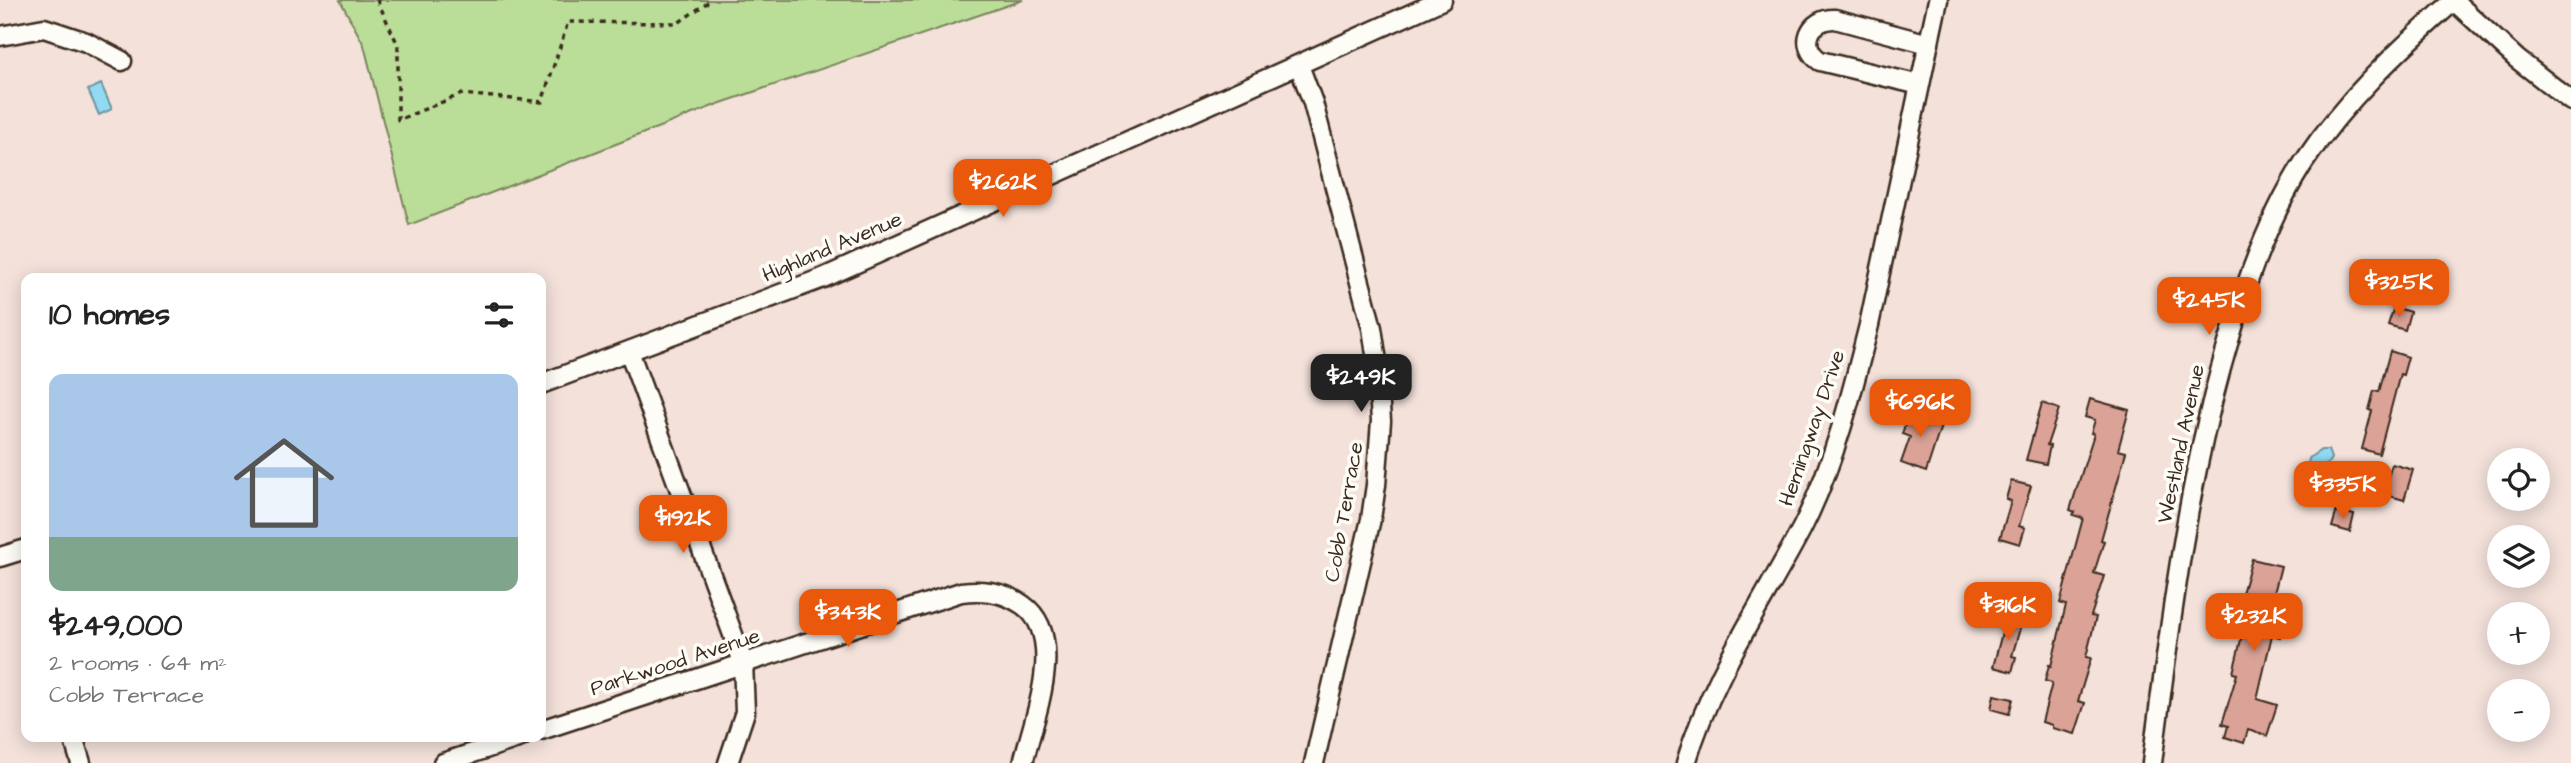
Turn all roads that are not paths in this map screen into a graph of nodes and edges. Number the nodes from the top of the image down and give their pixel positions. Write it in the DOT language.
graph roads {
  1 [pos="1443,0"];
  2 [pos="1938,0"];
  3 [pos="2454,0"];
  4 [pos="0,36"];
  5 [pos="1929,44"];
  6 [pos="122,61"];
  7 [pos="1299,65"];
  8 [pos="1920,85"];
  9 [pos="2571,100"];
  10 [pos="629,351"];
  11 [pos="546,382"];
  12 [pos="21,551"];
  13 [pos="0,557"];
  14 [pos="743,662"];
  15 [pos="546,728"];
  16 [pos="75,742"];
  17 [pos="507,742"];
  18 [pos="81,763"];
  19 [pos="443,763"];
  20 [pos="729,763"];
  21 [pos="1023,763"];
  22 [pos="1314,763"];
  23 [pos="1686,763"];
  24 [pos="2152,763"];
  1 -- 7 [label="street, Highland Avenue"];
  2 -- 5 [label="street, Hemingway Drive"];
  3 -- 9 [label="street"];
  3 -- 24 [label="street, Westland Avenue"];
  4 -- 6 [label="street"];
  5 -- 8 [label="street, Hemingway Drive"];
  5 -- 8 [label="street"];
  7 -- 10 [label="street, Highland Avenue"];
  7 -- 22 [label="street, Cobb Terrace"];
  8 -- 23 [label="street, Hemingway Drive"];
  10 -- 11 [label="street, Highland Avenue"];
  10 -- 14 [label="street"];
  12 -- 13 [label="street"];
  14 -- 15 [label="street, Parkwood Avenue"];
  14 -- 20 [label="street"];
  14 -- 21 [label="street, Parkwood Avenue"];
  16 -- 18 [label="street"];
  17 -- 19 [label="street"];
}
